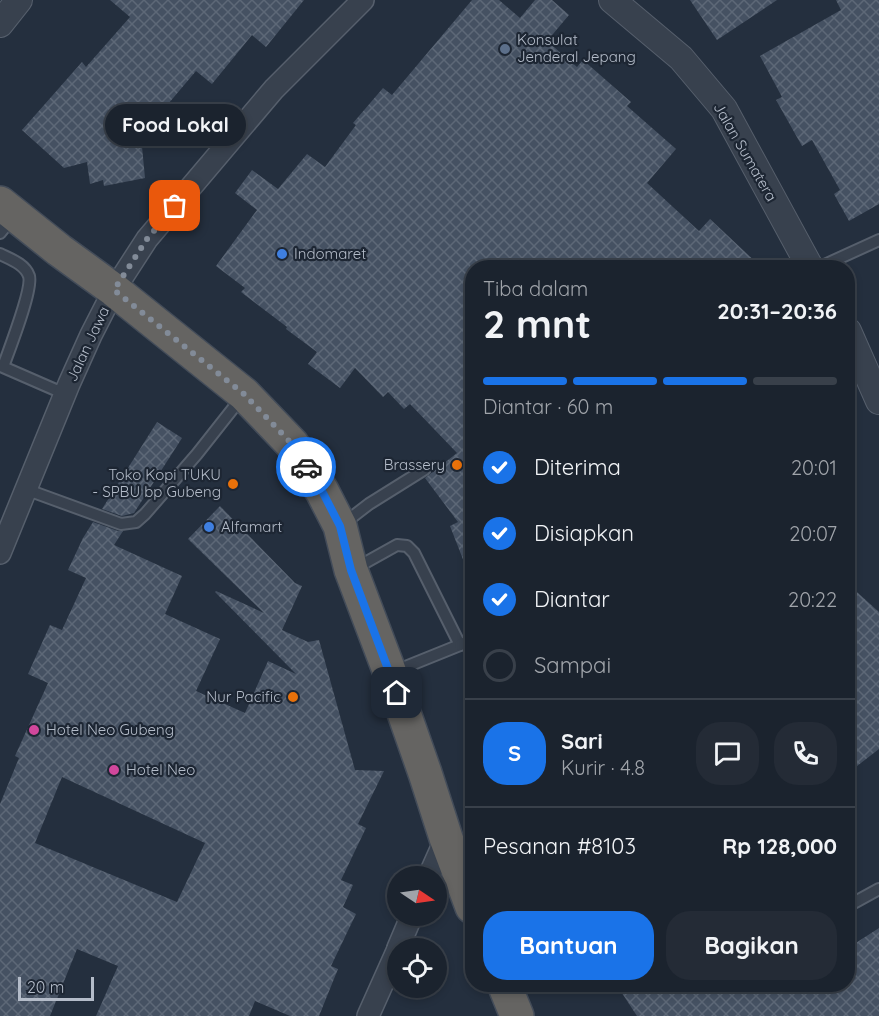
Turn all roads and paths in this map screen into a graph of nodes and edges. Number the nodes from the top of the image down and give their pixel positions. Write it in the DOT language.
graph roads {
  1 [pos="20,0"];
  2 [pos="363,0"];
  3 [pos="612,0"];
  4 [pos="0,24"];
  5 [pos="5,217"];
  6 [pos="879,240"];
  7 [pos="0,254"];
  8 [pos="806,260"];
  9 [pos="835,260"];
  10 [pos="114,290"];
  11 [pos="855,347"];
  12 [pos="65,394"];
  13 [pos="244,394"];
  14 [pos="879,401"];
  15 [pos="425,469"];
  16 [pos="26,489"];
  17 [pos="340,526"];
  18 [pos="0,553"];
  19 [pos="351,570"];
  20 [pos="465,642"];
  21 [pos="460,645"];
  22 [pos="390,673"];
  23 [pos="446,838"];
  24 [pos="433,866"];
  25 [pos="465,888"];
  26 [pos="879,889"];
  27 [pos="855,902"];
  28 [pos="387,974"];
  29 [pos="507,992"];
  30 [pos="368,1016"];
  31 [pos="517,1016"];
  1 -- 4 [label="street"];
  2 -- 10 [label="street, Jalan Jawa"];
  3 -- 8 [label="street, Jalan Sumatera"];
  5 -- 10 [label="highway"];
  6 -- 9 [label="lane"];
  7 -- 12 [label="lane"];
  10 -- 12 [label="street, Jalan Jawa"];
  10 -- 13 [label="highway"];
  11 -- 14 [label="street"];
  12 -- 16 [label="street, Jalan Jawa"];
  13 -- 16 [label="lane"];
  13 -- 17 [label="highway"];
  15 -- 17 [label="lane"];
  16 -- 18 [label="street, Jalan Jawa"];
  17 -- 19 [label="highway"];
  19 -- 21 [label="lane"];
  19 -- 22 [label="highway"];
  20 -- 21 [label="lane"];
  21 -- 22 [label="lane"];
  22 -- 23 [label="highway"];
  23 -- 24 [label="street"];
  23 -- 25 [label="highway"];
  26 -- 27 [label="lane"];
  28 -- 30 [label="street"];
  29 -- 31 [label="highway"];
}
